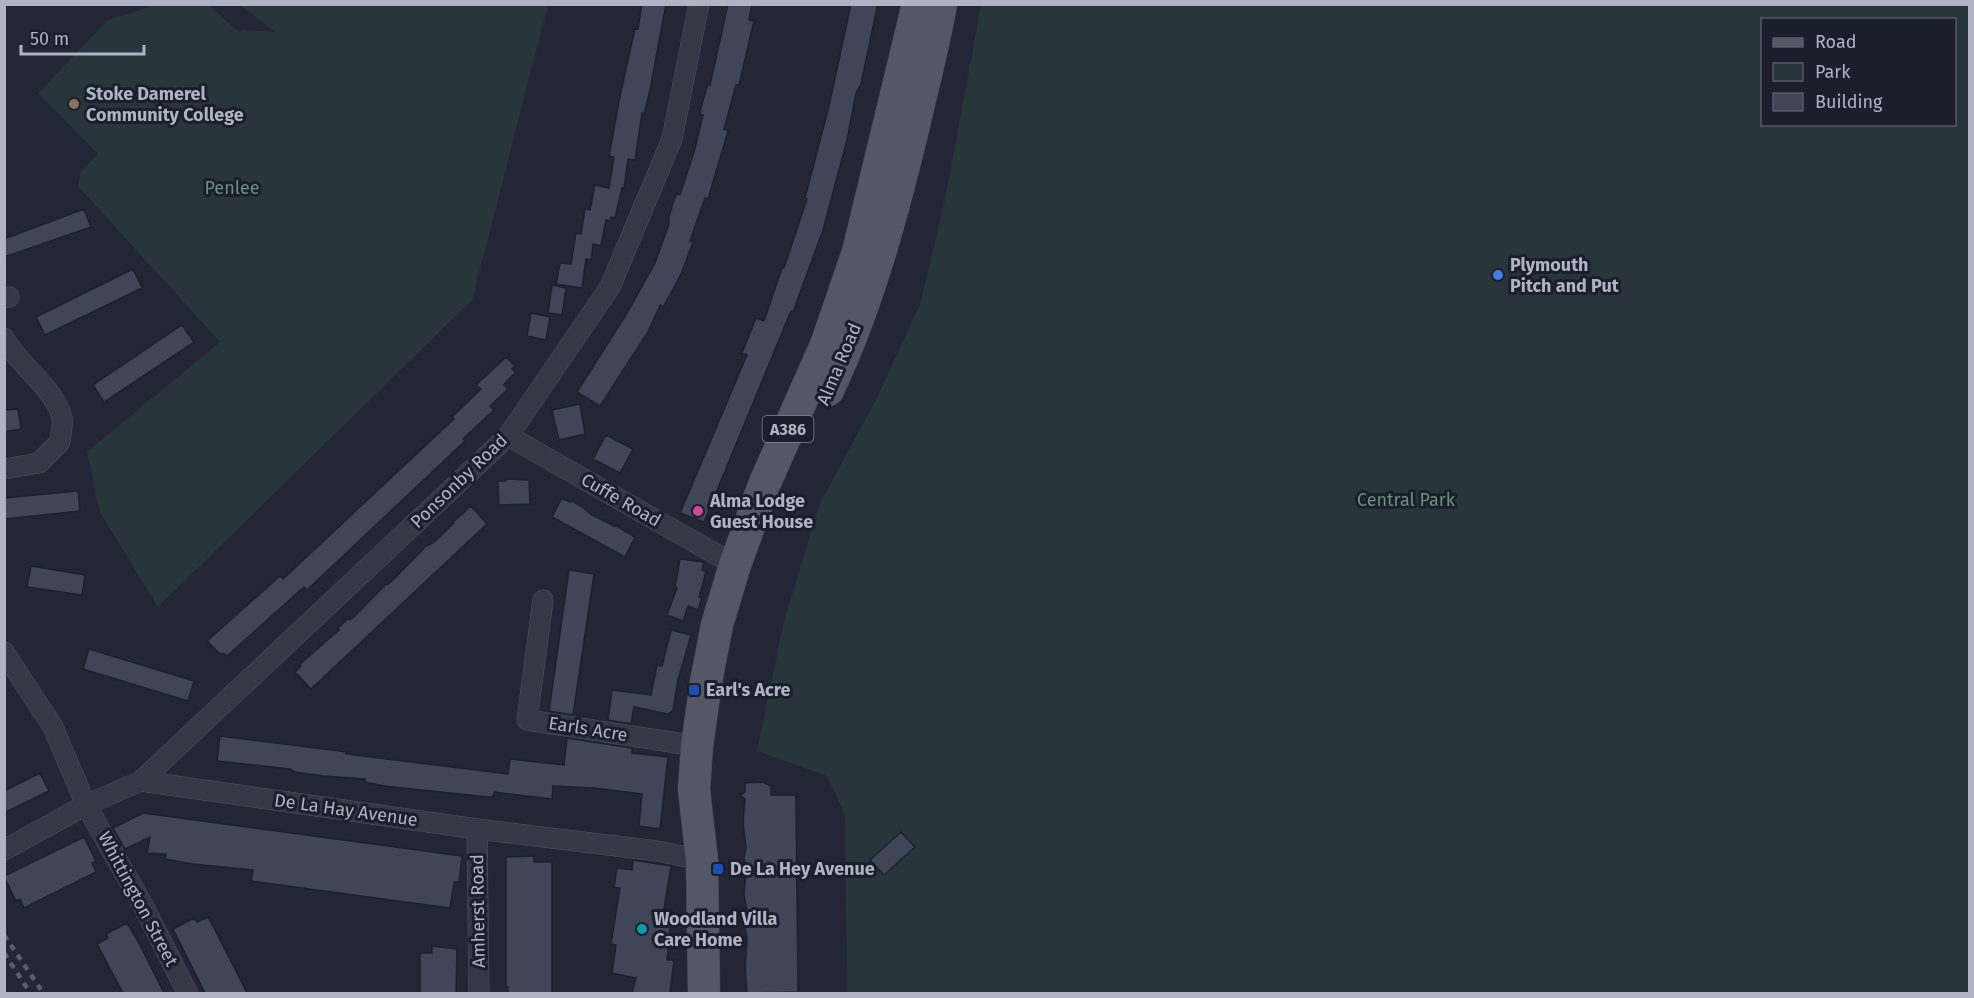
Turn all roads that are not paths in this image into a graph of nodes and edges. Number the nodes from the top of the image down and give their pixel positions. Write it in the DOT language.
graph roads {
  1 [pos="699,4"];
  2 [pos="918,4"];
  3 [pos="941,4"];
  4 [pos="4,338"];
  5 [pos="508,436"];
  6 [pos="4,469"];
  7 [pos="735,565"];
  8 [pos="543,600"];
  9 [pos="4,652"];
  10 [pos="697,746"];
  11 [pos="141,781"];
  12 [pos="86,804"];
  13 [pos="477,829"];
  14 [pos="4,850"];
  15 [pos="702,860"];
  16 [pos="188,993"];
  17 [pos="479,993"];
  18 [pos="704,993"];
  1 -- 5 [label="street, Ponsonby Road"];
  2 -- 7 [label="main road, Alma Road / A386"];
  3 -- 15 [label="main road, Alma Road / A386"];
  4 -- 6 [label="street"];
  5 -- 7 [label="street, Cuffe Road"];
  5 -- 11 [label="street, Ponsonby Road"];
  7 -- 10 [label="main road, Alma Road / A386"];
  8 -- 10 [label="street, Earls Acre"];
  9 -- 12 [label="street, Whittington Street"];
  10 -- 15 [label="main road, Alma Road / A386"];
  11 -- 12 [label="street"];
  11 -- 13 [label="street, De La Hay Avenue"];
  12 -- 14 [label="street"];
  12 -- 16 [label="street, Whittington Street"];
  13 -- 15 [label="street, De La Hay Avenue"];
  13 -- 17 [label="street, Amherst Road"];
  15 -- 18 [label="main road, Alma Road / A386"];
}
